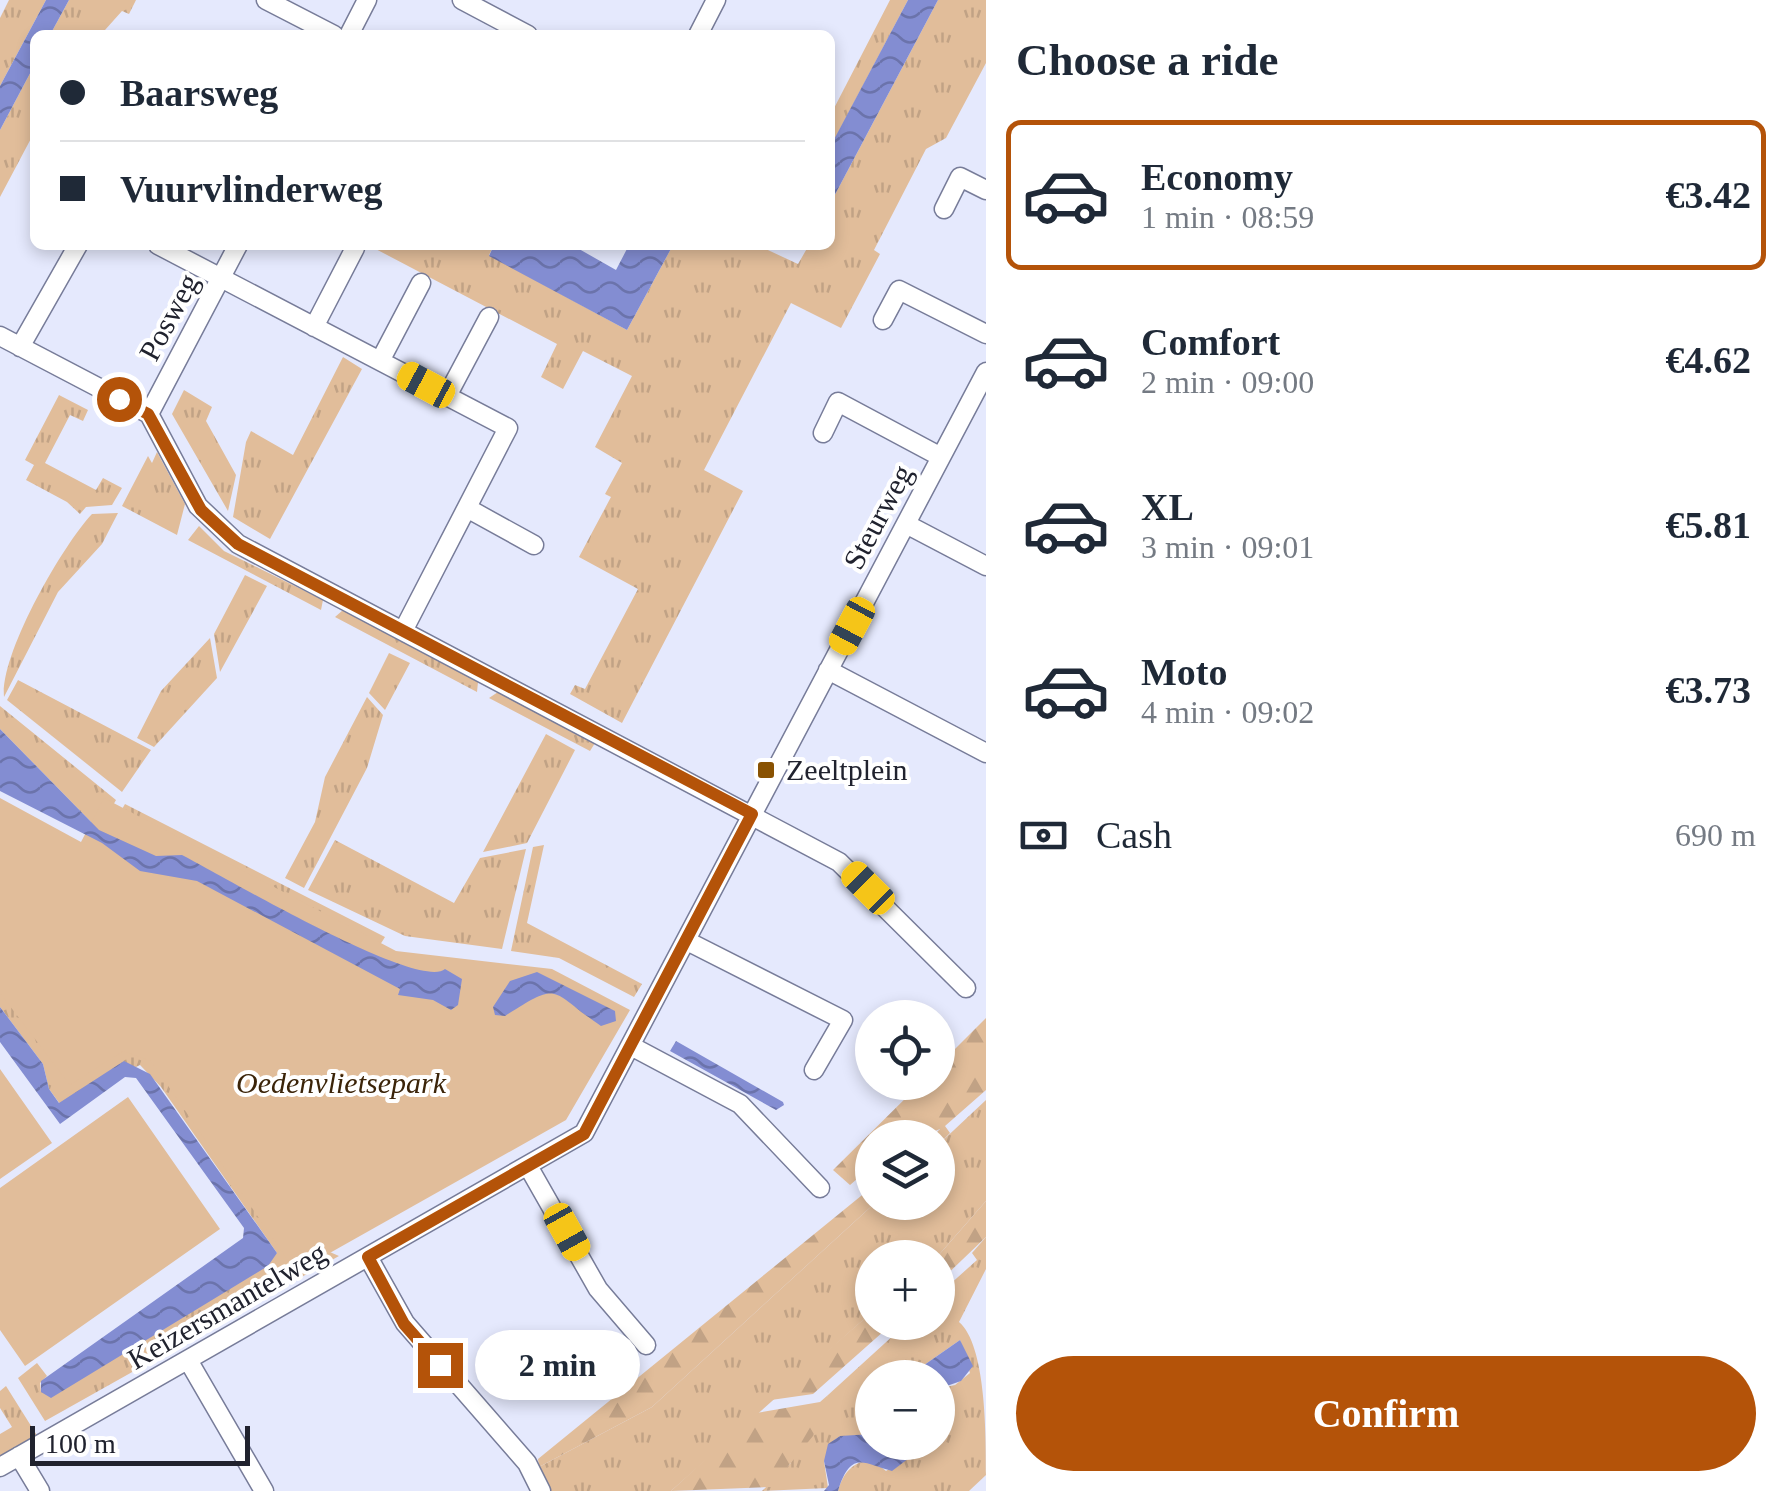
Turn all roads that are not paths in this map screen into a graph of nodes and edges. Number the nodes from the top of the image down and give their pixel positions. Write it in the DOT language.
graph roads {
  1 [pos="266,0"];
  2 [pos="367,0"];
  3 [pos="462,0"];
  4 [pos="716,0"];
  5 [pos="488,6"];
  6 [pos="324,30"];
  7 [pos="351,30"];
  8 [pos="521,30"];
  9 [pos="701,30"];
  10 [pos="986,190"];
  11 [pos="944,209"];
  12 [pos="75,250"];
  13 [pos="167,250"];
  14 [pos="235,250"];
  15 [pos="354,250"];
  16 [pos="220,278"];
  17 [pos="421,283"];
  18 [pos="489,317"];
  19 [pos="883,320"];
  20 [pos="314,327"];
  21 [pos="986,334"];
  22 [pos="0,336"];
  23 [pos="20,347"];
  24 [pos="380,362"];
  25 [pos="985,376"];
  26 [pos="447,396"];
  27 [pos="148,414"];
  28 [pos="823,433"];
  29 [pos="941,457"];
  30 [pos="466,508"];
  31 [pos="906,524"];
  32 [pos="534,544"];
  33 [pos="986,566"];
  34 [pos="403,631"];
  35 [pos="828,670"];
  36 [pos="986,753"];
  37 [pos="752,814"];
  38 [pos="687,941"];
  39 [pos="966,988"];
  40 [pos="631,1046"];
  41 [pos="814,1070"];
  42 [pos="528,1166"];
  43 [pos="820,1188"];
  44 [pos="368,1257"];
  45 [pos="646,1345"];
  46 [pos="188,1360"];
  47 [pos="19,1456"];
  48 [pos="0,1467"];
  49 [pos="40,1491"];
  50 [pos="264,1491"];
  51 [pos="541,1491"];
  1 -- 6 [label="street"];
  2 -- 7 [label="street"];
  3 -- 5 [label="street"];
  4 -- 9 [label="street"];
  5 -- 8 [label="street"];
  10 -- 11 [label="street"];
  12 -- 23 [label="street"];
  13 -- 16 [label="street"];
  14 -- 16 [label="street, Posweg"];
  15 -- 20 [label="street"];
  16 -- 20 [label="street"];
  16 -- 27 [label="street, Posweg"];
  17 -- 24 [label="street"];
  18 -- 26 [label="street"];
  19 -- 21 [label="street"];
  20 -- 24 [label="street"];
  22 -- 23 [label="street"];
  23 -- 27 [label="street"];
  24 -- 26 [label="street"];
  25 -- 29 [label="street, Steurweg"];
  26 -- 30 [label="street"];
  27 -- 34 [label="street"];
  28 -- 29 [label="street, Steurweg"];
  29 -- 31 [label="street, Steurweg"];
  30 -- 32 [label="street"];
  30 -- 34 [label="street"];
  31 -- 33 [label="street"];
  31 -- 35 [label="street, Steurweg"];
  34 -- 37 [label="street"];
  35 -- 36 [label="street"];
  35 -- 37 [label="street, Steurweg"];
  37 -- 38 [label="street, Keizersmantelweg"];
  37 -- 39 [label="street"];
  38 -- 40 [label="street, Keizersmantelweg"];
  38 -- 41 [label="street"];
  40 -- 42 [label="street, Keizersmantelweg"];
  40 -- 43 [label="street"];
  42 -- 44 [label="street, Keizersmantelweg"];
  42 -- 45 [label="street"];
  44 -- 46 [label="street, Keizersmantelweg"];
  44 -- 51 [label="street"];
  46 -- 47 [label="street, Keizersmantelweg"];
  46 -- 50 [label="street"];
  47 -- 48 [label="street, Keizersmantelweg"];
  47 -- 49 [label="street"];
}
